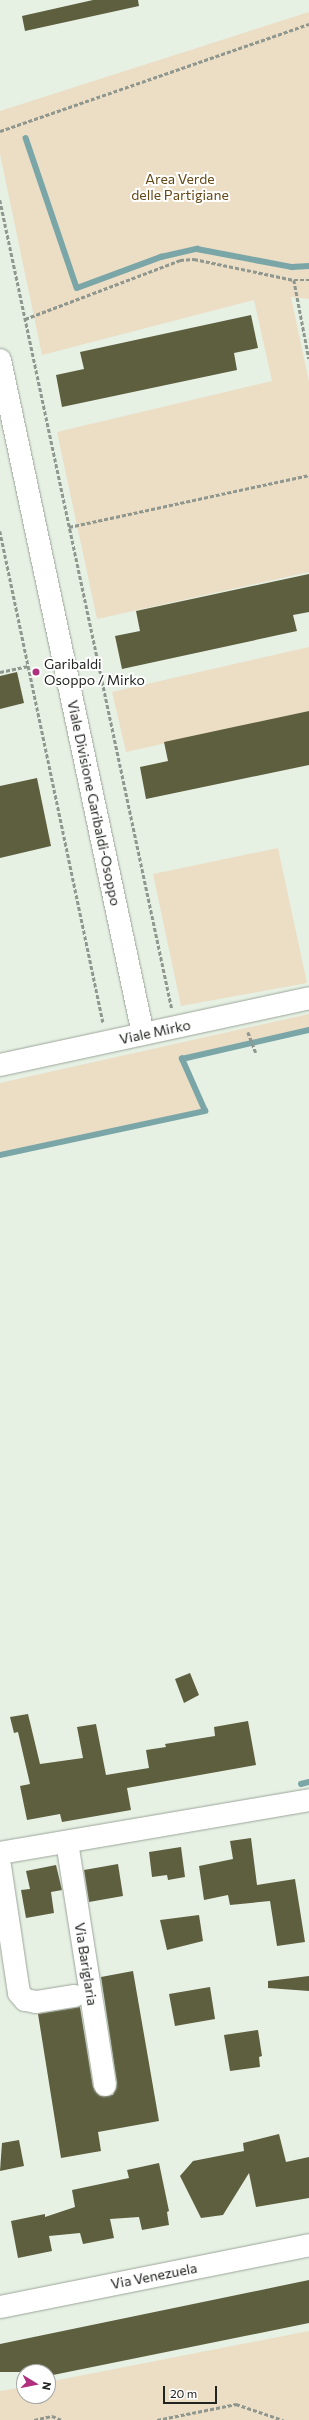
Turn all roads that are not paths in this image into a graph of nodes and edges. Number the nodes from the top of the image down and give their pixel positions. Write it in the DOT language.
graph roads {
  1 [pos="0,360"];
  2 [pos="309,998"];
  3 [pos="143,1034"];
  4 [pos="0,1065"];
  5 [pos="309,1800"];
  6 [pos="67,1842"];
  7 [pos="0,1853"];
  8 [pos="0,1866"];
  9 [pos="75,1996"];
  10 [pos="105,2085"];
  11 [pos="309,2245"];
  12 [pos="0,2307"];
  1 -- 3 [label="street, Viale Divisione Garibaldi-Osoppo"];
  2 -- 3 [label="street, Viale Mirko"];
  3 -- 4 [label="street, Viale Mirko"];
  5 -- 6 [label="street"];
  6 -- 7 [label="street"];
  6 -- 10 [label="street, Via Bariglaria"];
  8 -- 9 [label="street, Via Bariglaria"];
  11 -- 12 [label="street, Via Venezuela"];
}
